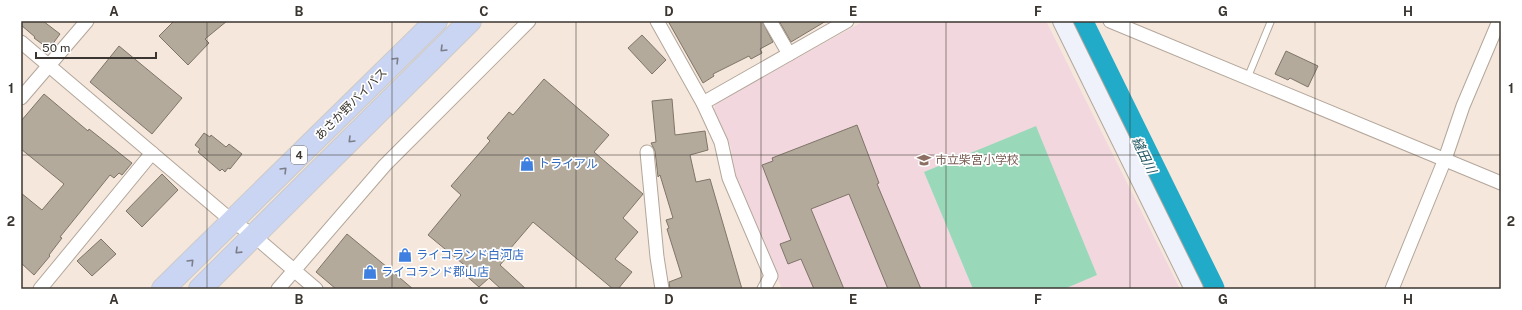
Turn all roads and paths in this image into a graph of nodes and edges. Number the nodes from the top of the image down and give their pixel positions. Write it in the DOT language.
graph roads {
  1 [pos="87,21"];
  2 [pos="436,21"];
  3 [pos="470,21"];
  4 [pos="529,21"];
  5 [pos="657,21"];
  6 [pos="770,21"];
  7 [pos="847,21"];
  8 [pos="1062,21"];
  9 [pos="1110,21"];
  10 [pos="1271,21"];
  11 [pos="1499,21"];
  12 [pos="21,42"];
  13 [pos="789,54"];
  14 [pos="48,65"];
  15 [pos="1247,79"];
  16 [pos="21,98"];
  17 [pos="703,103"];
  18 [pos="152,152"];
  19 [pos="647,152"];
  20 [pos="1445,160"];
  21 [pos="1501,183"];
  22 [pos="232,221"];
  23 [pos="254,236"];
  24 [pos="294,270"];
  25 [pos="40,289"];
  26 [pos="163,289"];
  27 [pos="200,289"];
  28 [pos="278,289"];
  29 [pos="316,289"];
  30 [pos="662,289"];
  31 [pos="764,289"];
  32 [pos="1194,289"];
  33 [pos="1392,289"];
  1 -- 14 [label="street"];
  22 -- 2 [label="highway, あさか野バイパス / 4, one-way"];
  3 -- 23 [label="highway, 4, one-way"];
  4 -- 24 [label="street"];
  5 -- 17 [label="street"];
  6 -- 13 [label="street"];
  7 -- 13 [label="street"];
  8 -- 32 [label="street"];
  9 -- 15 [label="street"];
  10 -- 15 [label="lane"];
  11 -- 20 [label="street"];
  12 -- 14 [label="street"];
  13 -- 17 [label="street"];
  14 -- 16 [label="street"];
  14 -- 18 [label="street"];
  15 -- 20 [label="street"];
  17 -- 31 [label="street"];
  18 -- 22 [label="street"];
  18 -- 25 [label="street"];
  19 -- 30 [label="street"];
  20 -- 21 [label="street"];
  20 -- 33 [label="street"];
  22 -- 23 [label="street"];
  26 -- 22 [label="highway, あさか野バイパス / 4, one-way"];
  23 -- 24 [label="street"];
  23 -- 27 [label="highway, 4, one-way"];
  24 -- 28 [label="street"];
  24 -- 29 [label="street"];
}
